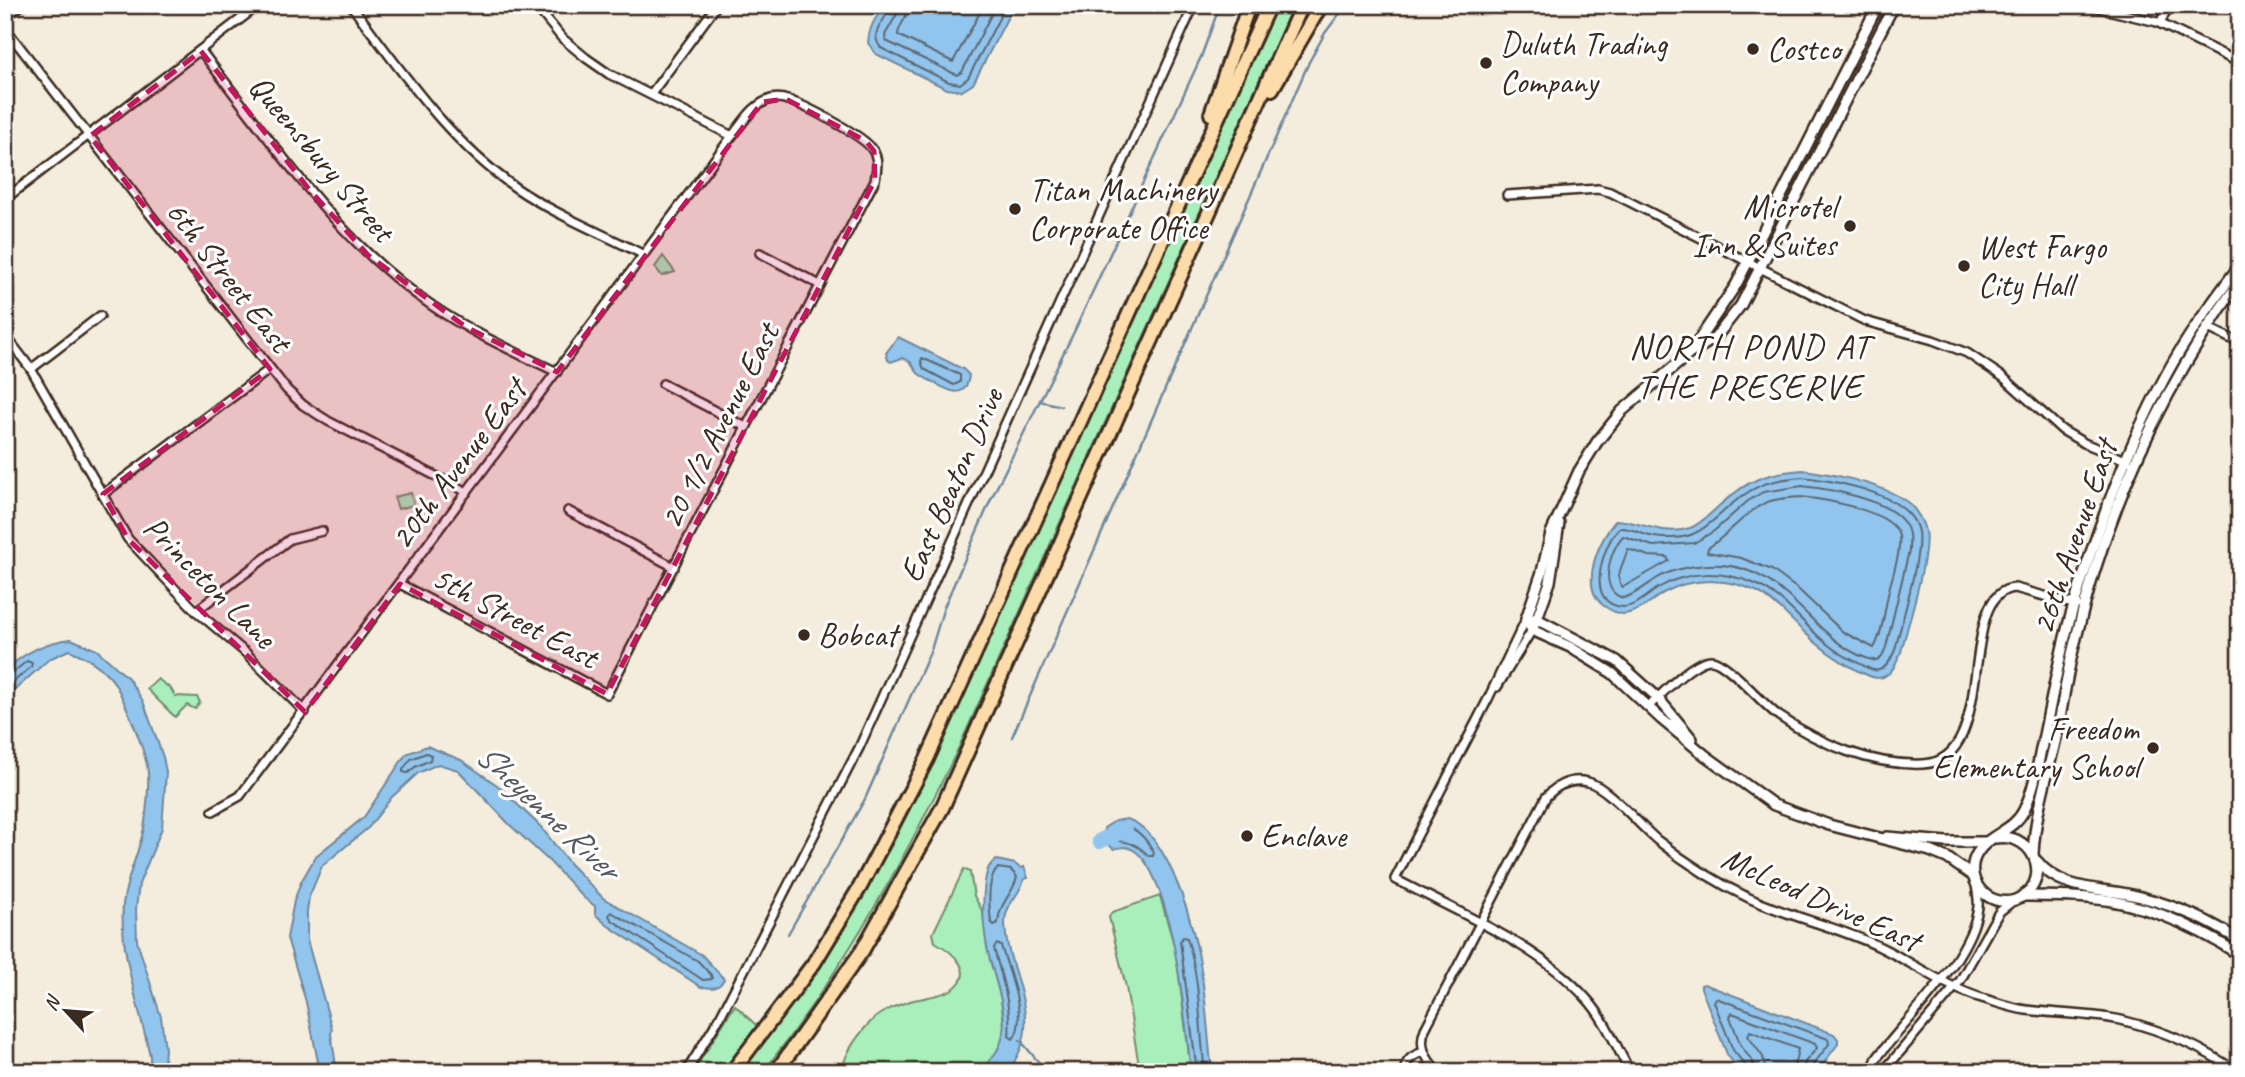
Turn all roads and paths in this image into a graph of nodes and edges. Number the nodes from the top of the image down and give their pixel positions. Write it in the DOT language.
graph roads {
  1 [pos="20,5"];
  2 [pos="259,5"];
  3 [pos="351,5"];
  4 [pos="535,5"];
  5 [pos="717,5"];
  6 [pos="1194,5"];
  7 [pos="1249,5"];
  8 [pos="1269,5"];
  9 [pos="1302,5"];
  10 [pos="1321,5"];
  11 [pos="1878,5"];
  12 [pos="1894,5"];
  13 [pos="2087,5"];
  14 [pos="2169,5"];
  15 [pos="5,16"];
  16 [pos="2160,23"];
  17 [pos="5,28"];
  18 [pos="201,51"];
  19 [pos="2240,63"];
  20 [pos="650,94"];
  21 [pos="90,136"];
  22 [pos="732,136"];
  23 [pos="1226,172"];
  24 [pos="875,180"];
  25 [pos="1186,186"];
  26 [pos="1507,195"];
  27 [pos="5,199"];
  28 [pos="760,253"];
  29 [pos="644,255"];
  30 [pos="1748,261"];
  31 [pos="2240,265"];
  32 [pos="1761,269"];
  33 [pos="2240,281"];
  34 [pos="820,285"];
  35 [pos="100,316"];
  36 [pos="2203,325"];
  37 [pos="5,335"];
  38 [pos="2240,343"];
  39 [pos="1689,354"];
  40 [pos="31,369"];
  41 [pos="270,369"];
  42 [pos="557,372"];
  43 [pos="663,384"];
  44 [pos="746,427"];
  45 [pos="2125,461"];
  46 [pos="2136,462"];
  47 [pos="467,492"];
  48 [pos="103,494"];
  49 [pos="568,511"];
  50 [pos="1561,511"];
  51 [pos="322,531"];
  52 [pos="674,566"];
  53 [pos="400,584"];
  54 [pos="2079,606"];
  55 [pos="197,611"];
  56 [pos="1526,619"];
  57 [pos="1537,619"];
  58 [pos="1532,630"];
  59 [pos="607,694"];
  60 [pos="1658,698"];
  61 [pos="1488,699"];
  62 [pos="1648,707"];
  63 [pos="305,712"];
  64 [pos="1706,756"];
  65 [pos="213,811"];
  66 [pos="1866,835"];
  67 [pos="1991,840"];
  68 [pos="2034,857"];
  69 [pos="1974,880"];
  70 [pos="2019,898"];
  71 [pos="1480,923"];
  72 [pos="2240,941"];
  73 [pos="2240,956"];
  74 [pos="1940,980"];
  75 [pos="1955,987"];
  76 [pos="1424,1052"];
  77 [pos="686,1072"];
  78 [pos="732,1072"];
  79 [pos="776,1072"];
  80 [pos="1404,1072"];
  81 [pos="1438,1072"];
  82 [pos="1630,1072"];
  83 [pos="1871,1072"];
  84 [pos="1883,1072"];
  85 [pos="2237,1072"];
  1 -- 15 [label="street"];
  2 -- 18 [label="street"];
  3 -- 29 [label="street"];
  4 -- 20 [label="street"];
  5 -- 20 [label="street"];
  6 -- 77 [label="street, East Beaton Drive"];
  7 -- 25 [label="highway"];
  8 -- 25 [label="highway"];
  9 -- 23 [label="highway"];
  10 -- 23 [label="highway"];
  11 -- 30 [label="street"];
  12 -- 32 [label="street"];
  13 -- 16 [label="street"];
  14 -- 16 [label="street"];
  16 -- 19 [label="street"];
  17 -- 21 [label="street, 6th Street East"];
  18 -- 21 [label="street"];
  18 -- 42 [label="street, Queensbury Street"];
  20 -- 22 [label="street"];
  21 -- 27 [label="street"];
  21 -- 41 [label="street, 6th Street East"];
  22 -- 24 [label="street, 20th Avenue East"];
  22 -- 29 [label="street, 20th Avenue East"];
  23 -- 79 [label="highway"];
  24 -- 34 [label="street, 20 1/2 Avenue East"];
  25 -- 78 [label="highway"];
  26 -- 30 [label="street"];
  28 -- 34 [label="street"];
  29 -- 42 [label="street, 20th Avenue East"];
  30 -- 32 [label="street"];
  30 -- 39 [label="street"];
  31 -- 36 [label="street, 26th Avenue East"];
  32 -- 39 [label="street"];
  32 -- 45 [label="street"];
  33 -- 36 [label="street, 26th Avenue East"];
  34 -- 44 [label="street, 20 1/2 Avenue East"];
  35 -- 40 [label="street"];
  36 -- 38 [label="street"];
  36 -- 45 [label="street, 26th Avenue East"];
  36 -- 46 [label="street, 26th Avenue East"];
  37 -- 40 [label="street, Princeton Lane"];
  39 -- 50 [label="street"];
  40 -- 48 [label="street, Princeton Lane"];
  41 -- 47 [label="street, 6th Street East"];
  41 -- 48 [label="street"];
  42 -- 47 [label="street, 20th Avenue East"];
  43 -- 44 [label="street"];
  44 -- 52 [label="street, 20 1/2 Avenue East"];
  45 -- 46 [label="street"];
  45 -- 54 [label="street, 26th Avenue East"];
  46 -- 54 [label="street, 26th Avenue East"];
  47 -- 53 [label="street, 20th Avenue East"];
  48 -- 55 [label="street, Princeton Lane"];
  49 -- 52 [label="street"];
  50 -- 56 [label="street"];
  50 -- 57 [label="street"];
  51 -- 55 [label="street"];
  52 -- 59 [label="street, 20 1/2 Avenue East"];
  53 -- 59 [label="street, 5th Street East"];
  53 -- 63 [label="street, 20th Avenue East"];
  54 -- 60 [label="street"];
  54 -- 67 [label="street, 26th Avenue East"];
  54 -- 68 [label="street, 26th Avenue East"];
  55 -- 63 [label="street, Princeton Lane"];
  56 -- 57 [label="street"];
  56 -- 58 [label="street"];
  56 -- 61 [label="street"];
  57 -- 58 [label="street"];
  57 -- 60 [label="street"];
  58 -- 61 [label="street"];
  58 -- 62 [label="street"];
  60 -- 62 [label="street"];
  60 -- 64 [label="street"];
  61 -- 71 [label="street"];
  62 -- 64 [label="street"];
  63 -- 65 [label="street, 20th Avenue East"];
  64 -- 66 [label="street"];
  66 -- 67 [label="street"];
  66 -- 69 [label="street"];
  67 -- 68 [label="street"];
  67 -- 69 [label="street"];
  68 -- 70 [label="street"];
  68 -- 72 [label="street"];
  69 -- 70 [label="street"];
  69 -- 74 [label="street"];
  70 -- 73 [label="street"];
  70 -- 75 [label="street"];
  71 -- 74 [label="street, McLeod Drive East"];
  71 -- 76 [label="street, McLeod Drive East"];
  71 -- 82 [label="street"];
  74 -- 75 [label="street, McLeod Drive East"];
  74 -- 83 [label="street"];
  75 -- 84 [label="street"];
  75 -- 85 [label="street, McLeod Drive East"];
  76 -- 80 [label="street"];
  76 -- 81 [label="street"];
}
